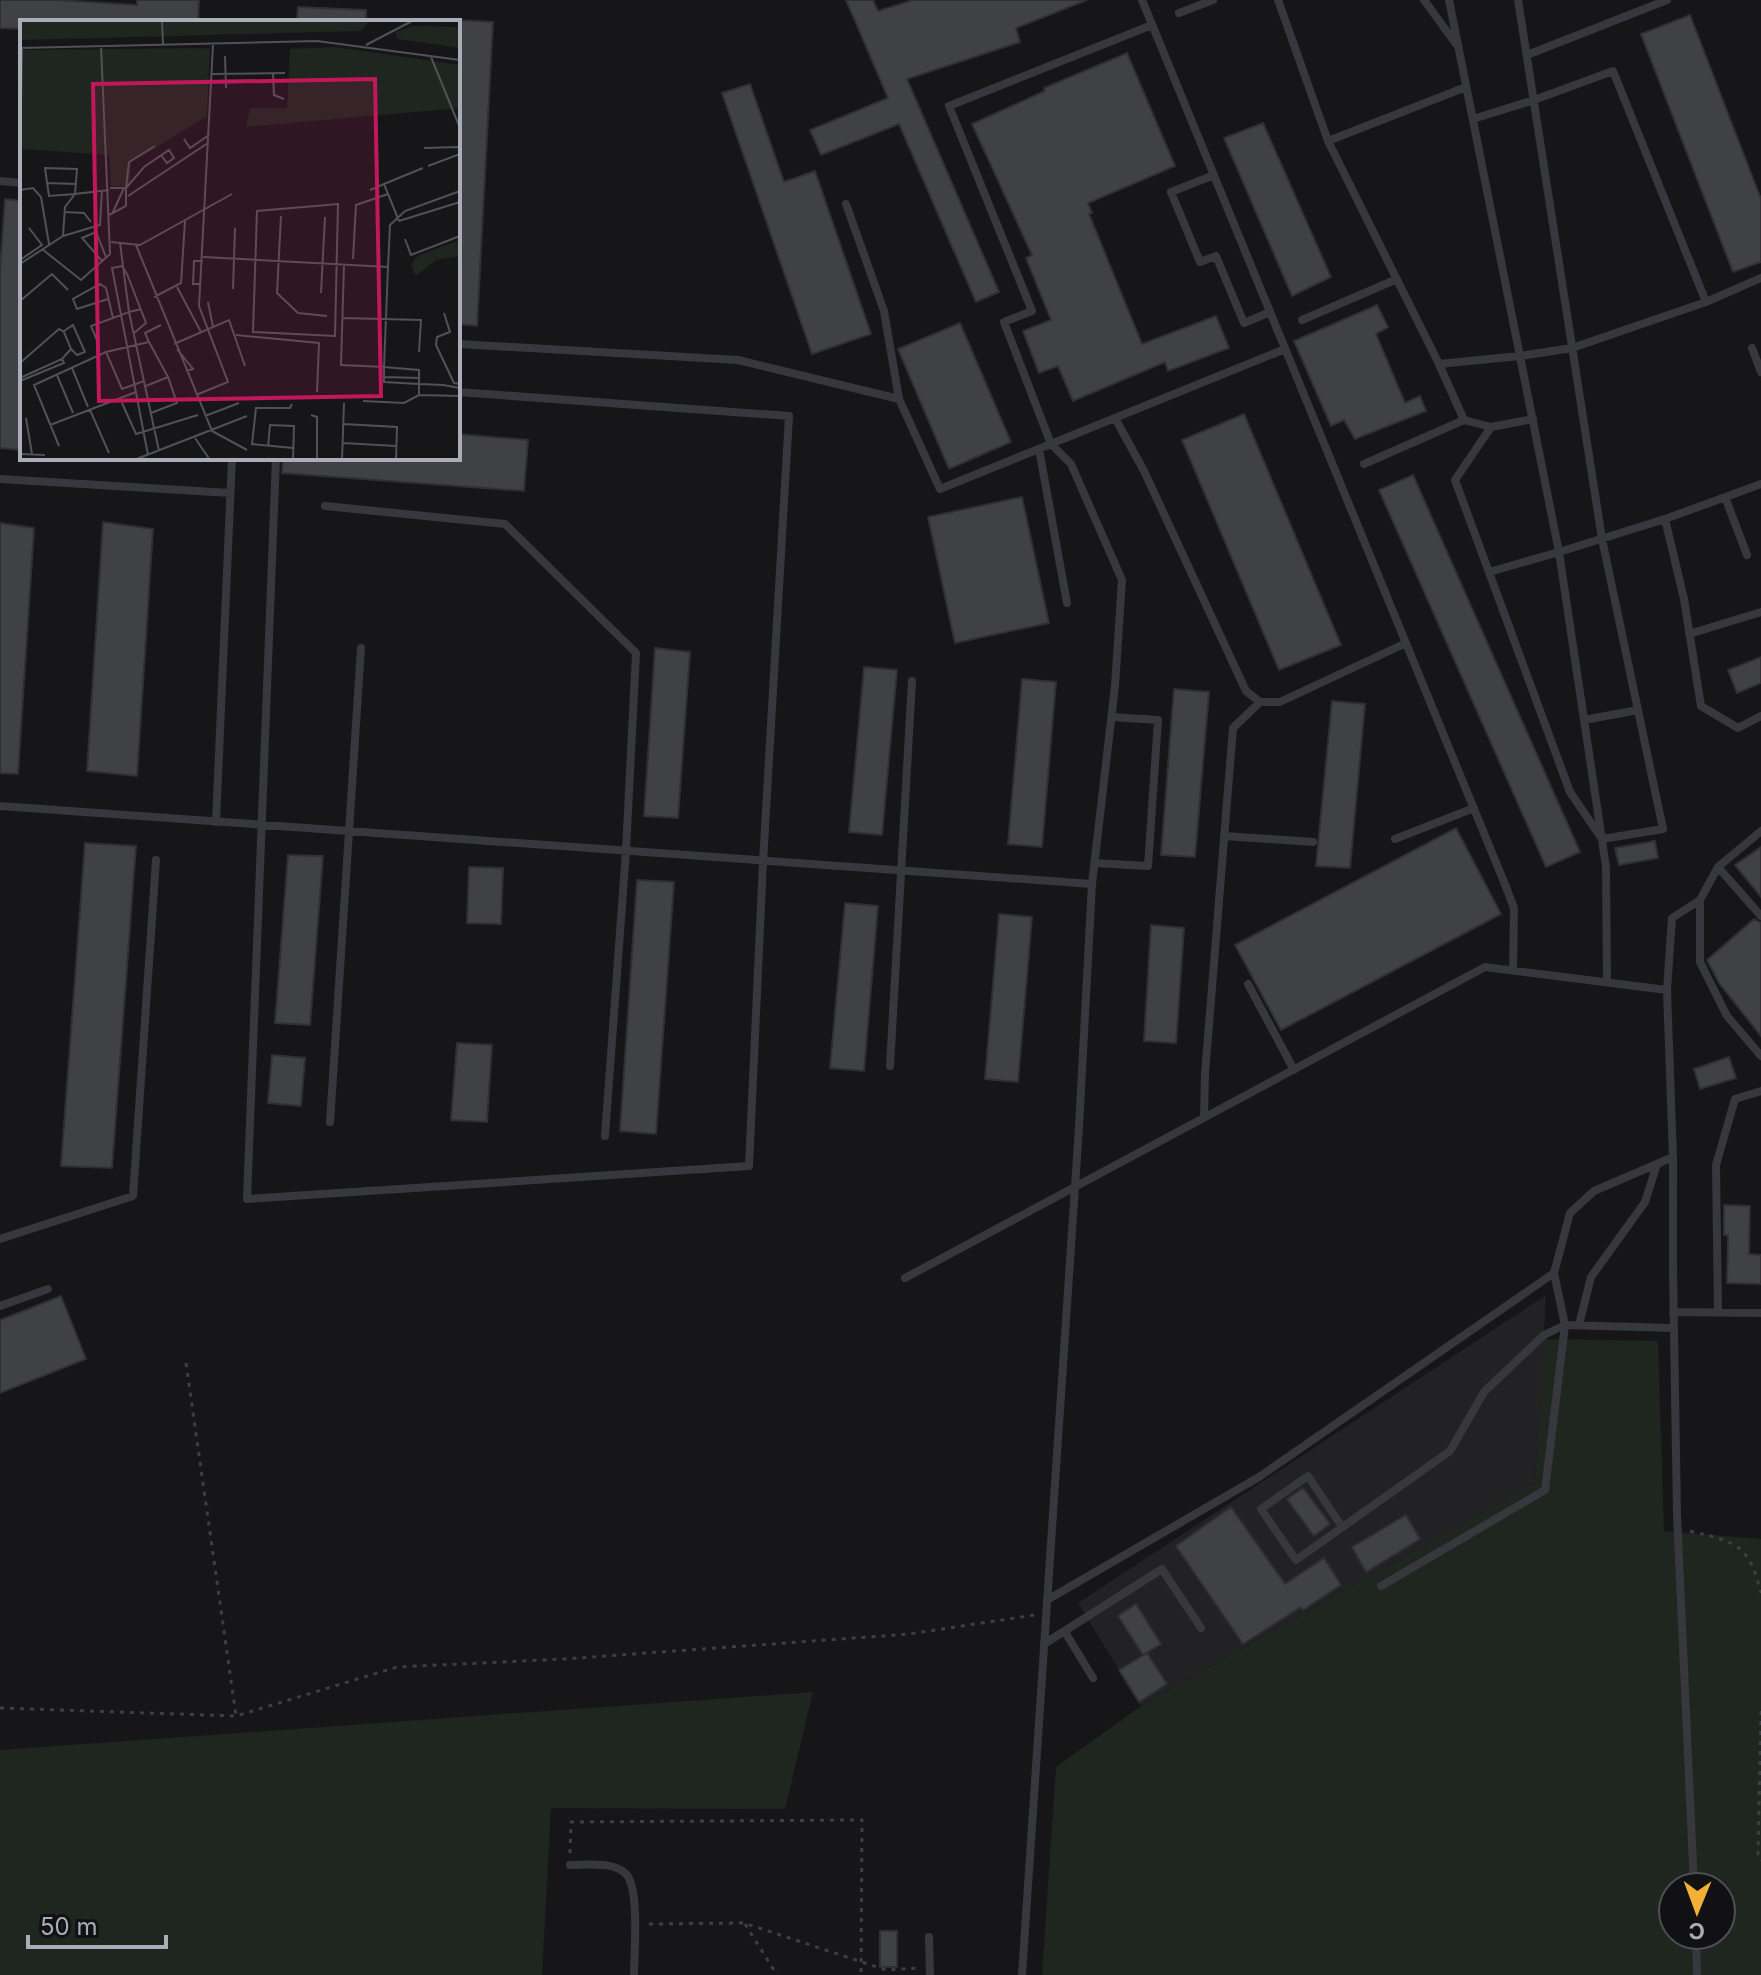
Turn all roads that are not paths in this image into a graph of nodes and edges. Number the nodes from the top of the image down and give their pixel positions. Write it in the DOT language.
graph roads {
  1 [pos="1142,0"];
  2 [pos="1213,0"];
  3 [pos="1278,0"];
  4 [pos="1424,0"];
  5 [pos="1449,0"];
  6 [pos="1518,0"];
  7 [pos="1667,0"];
  8 [pos="1179,13"];
  9 [pos="1152,25"];
  10 [pos="1458,47"];
  11 [pos="1527,55"];
  12 [pos="1466,87"];
  13 [pos="1534,100"];
  14 [pos="1473,119"];
  15 [pos="1328,141"];
  16 [pos="1214,175"];
  17 [pos="0,181"];
  18 [pos="20,183"];
  19 [pos="846,204"];
  20 [pos="1761,278"];
  21 [pos="1397,279"];
  22 [pos="1706,302"];
  23 [pos="1270,312"];
  24 [pos="1302,320"];
  25 [pos="460,344"];
  26 [pos="1572,348"];
  27 [pos="1752,348"];
  28 [pos="1285,349"];
  29 [pos="1520,356"];
  30 [pos="1439,364"];
  31 [pos="1761,372"];
  32 [pos="460,392"];
  33 [pos="899,399"];
  34 [pos="1115,418"];
  35 [pos="1533,419"];
  36 [pos="1464,420"];
  37 [pos="1491,427"];
  38 [pos="1051,444"];
  39 [pos="1039,449"];
  40 [pos="232,460"];
  41 [pos="276,460"];
  42 [pos="1364,464"];
  43 [pos="0,479"];
  44 [pos="1761,484"];
  45 [pos="230,493"];
  46 [pos="1725,497"];
  47 [pos="325,506"];
  48 [pos="1665,519"];
  49 [pos="1602,539"];
  50 [pos="1559,552"];
  51 [pos="1747,555"];
  52 [pos="1489,572"];
  53 [pos="1067,603"];
  54 [pos="1761,612"];
  55 [pos="1689,634"];
  56 [pos="1406,643"];
  57 [pos="361,648"];
  58 [pos="912,681"];
  59 [pos="1260,702"];
  60 [pos="1638,710"];
  61 [pos="1761,716"];
  62 [pos="1112,717"];
  63 [pos="1584,720"];
  64 [pos="0,806"];
  65 [pos="1474,808"];
  66 [pos="216,822"];
  67 [pos="262,825"];
  68 [pos="349,831"];
  69 [pos="1761,831"];
  70 [pos="1224,836"];
  71 [pos="1395,839"];
  72 [pos="1602,839"];
  73 [pos="1313,842"];
  74 [pos="626,851"];
  75 [pos="156,860"];
  76 [pos="763,862"];
  77 [pos="1095,863"];
  78 [pos="1718,867"];
  79 [pos="901,871"];
  80 [pos="1092,884"];
  81 [pos="1700,900"];
  82 [pos="1761,916"];
  83 [pos="1513,971"];
  84 [pos="1607,982"];
  85 [pos="1248,984"];
  86 [pos="1667,990"];
  87 [pos="1761,1056"];
  88 [pos="890,1066"];
  89 [pos="1294,1070"];
  90 [pos="1761,1091"];
  91 [pos="1204,1118"];
  92 [pos="330,1122"];
  93 [pos="605,1136"];
  94 [pos="1673,1157"];
  95 [pos="1657,1164"];
  96 [pos="1075,1187"];
  97 [pos="0,1239"];
  98 [pos="1554,1273"];
  99 [pos="905,1278"];
  100 [pos="48,1289"];
  101 [pos="0,1306"];
  102 [pos="1673,1312"];
  103 [pos="1718,1312"];
  104 [pos="1761,1313"];
  105 [pos="1565,1325"];
  106 [pos="1579,1325"];
  107 [pos="1674,1328"];
  108 [pos="1342,1527"];
  109 [pos="1381,1586"];
  110 [pos="1047,1600"];
  111 [pos="1201,1628"];
  112 [pos="1065,1632"];
  113 [pos="1044,1644"];
  114 [pos="1093,1678"];
  115 [pos="570,1865"];
  116 [pos="1693,1871"];
  117 [pos="929,1937"];
  118 [pos="1696,1951"];
  119 [pos="930,1971"];
  120 [pos="634,1975"];
  121 [pos="1022,1975"];
  122 [pos="1697,1975"];
  1 -- 9 [label="lane"];
  2 -- 8 [label="lane"];
  3 -- 15 [label="lane"];
  4 -- 10 [label="lane"];
  5 -- 10 [label="lane"];
  6 -- 11 [label="lane"];
  7 -- 11 [label="lane"];
  9 -- 16 [label="lane"];
  9 -- 38 [label="lane"];
  10 -- 12 [label="lane"];
  11 -- 13 [label="lane"];
  12 -- 14 [label="lane"];
  12 -- 15 [label="lane"];
  13 -- 14 [label="lane"];
  13 -- 22 [label="lane"];
  13 -- 26 [label="lane"];
  14 -- 29 [label="lane"];
  15 -- 21 [label="lane"];
  16 -- 23 [label="lane"];
  16 -- 23 [label="lane"];
  17 -- 18 [label="lane"];
  19 -- 33 [label="lane"];
  20 -- 22 [label="lane"];
  21 -- 24 [label="lane"];
  21 -- 30 [label="lane"];
  22 -- 26 [label="lane"];
  23 -- 28 [label="lane"];
  25 -- 33 [label="lane"];
  26 -- 29 [label="lane"];
  26 -- 49 [label="lane"];
  27 -- 31 [label="lane"];
  28 -- 34 [label="lane"];
  28 -- 56 [label="lane"];
  29 -- 30 [label="lane"];
  29 -- 35 [label="lane"];
  30 -- 36 [label="lane"];
  32 -- 76 [label="lane"];
  33 -- 39 [label="lane"];
  34 -- 38 [label="lane"];
  34 -- 59 [label="lane"];
  35 -- 37 [label="lane"];
  35 -- 50 [label="lane"];
  36 -- 37 [label="lane"];
  36 -- 42 [label="lane"];
  37 -- 52 [label="lane"];
  38 -- 39 [label="lane"];
  38 -- 62 [label="lane"];
  39 -- 53 [label="lane"];
  40 -- 45 [label="lane"];
  41 -- 67 [label="lane"];
  43 -- 45 [label="lane"];
  44 -- 46 [label="lane"];
  45 -- 66 [label="lane"];
  46 -- 48 [label="lane"];
  46 -- 51 [label="lane"];
  47 -- 74 [label="lane"];
  48 -- 49 [label="lane"];
  48 -- 55 [label="lane"];
  49 -- 50 [label="lane"];
  49 -- 60 [label="lane"];
  50 -- 52 [label="lane"];
  50 -- 63 [label="lane"];
  52 -- 72 [label="lane"];
  54 -- 55 [label="lane"];
  55 -- 61 [label="lane"];
  56 -- 59 [label="lane"];
  56 -- 65 [label="lane"];
  57 -- 68 [label="lane"];
  58 -- 79 [label="lane"];
  59 -- 70 [label="lane"];
  60 -- 63 [label="lane"];
  60 -- 72 [label="lane"];
  62 -- 77 [label="lane"];
  62 -- 77 [label="lane"];
  63 -- 72 [label="lane"];
  64 -- 66 [label="lane"];
  65 -- 71 [label="lane"];
  65 -- 83 [label="lane"];
  66 -- 67 [label="lane"];
  67 -- 68 [label="lane"];
  67 -- 76 [label="lane"];
  68 -- 74 [label="lane"];
  68 -- 92 [label="lane"];
  69 -- 78 [label="lane"];
  70 -- 73 [label="lane"];
  70 -- 91 [label="lane"];
  72 -- 84 [label="lane"];
  74 -- 76 [label="lane"];
  74 -- 93 [label="lane"];
  75 -- 97 [label="lane"];
  76 -- 79 [label="lane"];
  77 -- 80 [label="lane"];
  78 -- 81 [label="lane"];
  78 -- 82 [label="lane"];
  79 -- 80 [label="lane"];
  79 -- 88 [label="lane"];
  80 -- 96 [label="lane"];
  81 -- 86 [label="lane"];
  81 -- 87 [label="lane"];
  83 -- 84 [label="lane"];
  83 -- 89 [label="lane"];
  84 -- 86 [label="lane"];
  85 -- 89 [label="lane"];
  86 -- 94 [label="lane"];
  89 -- 91 [label="lane"];
  90 -- 103 [label="lane"];
  91 -- 96 [label="lane"];
  94 -- 95 [label="lane"];
  94 -- 102 [label="lane"];
  95 -- 98 [label="lane"];
  95 -- 106 [label="lane"];
  96 -- 99 [label="lane"];
  96 -- 110 [label="lane"];
  98 -- 105 [label="lane"];
  98 -- 110 [label="lane"];
  100 -- 101 [label="lane"];
  102 -- 103 [label="lane"];
  102 -- 107 [label="lane"];
  103 -- 104 [label="lane"];
  105 -- 106 [label="lane"];
  105 -- 108 [label="lane"];
  105 -- 109 [label="lane"];
  106 -- 107 [label="lane"];
  107 -- 116 [label="lane"];
  108 -- 108 [label="lane"];
  110 -- 113 [label="lane"];
  111 -- 112 [label="lane"];
  112 -- 113 [label="lane"];
  112 -- 114 [label="lane"];
  113 -- 121 [label="lane"];
  115 -- 120 [label="lane"];
  117 -- 119 [label="lane"];
  118 -- 122 [label="lane"];
}
